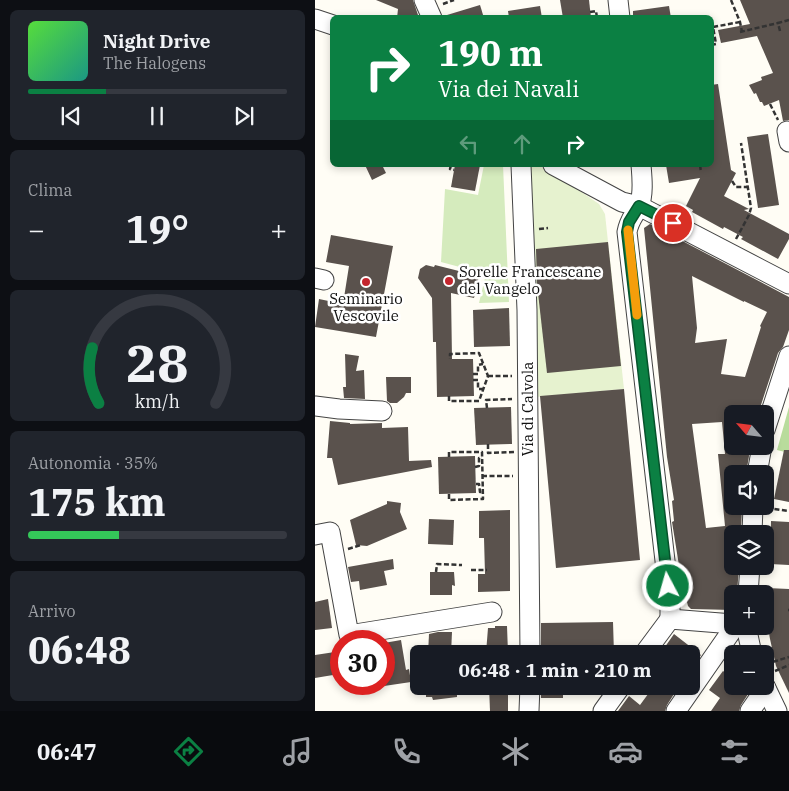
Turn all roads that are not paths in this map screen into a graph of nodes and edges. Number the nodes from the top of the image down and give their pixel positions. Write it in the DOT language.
graph roads {
  1 [pos="618,0"];
  2 [pos="620,15"];
  3 [pos="315,19"];
  4 [pos="330,24"];
  5 [pos="521,167"];
  6 [pos="557,167"];
  7 [pos="641,167"];
  8 [pos="639,206"];
  9 [pos="789,284"];
  10 [pos="789,356"];
  11 [pos="773,405"];
  12 [pos="315,406"];
  13 [pos="382,411"];
  14 [pos="315,535"];
  15 [pos="492,612"];
  16 [pos="670,619"];
  17 [pos="724,624"];
  18 [pos="729,635"];
  19 [pos="530,645"];
  20 [pos="651,645"];
  21 [pos="530,695"];
  22 [pos="615,695"];
  23 [pos="760,695"];
  24 [pos="773,695"];
  25 [pos="529,711"];
  26 [pos="603,711"];
  27 [pos="676,711"];
  28 [pos="750,711"];
  29 [pos="777,711"];
  1 -- 2 [label="street"];
  3 -- 4 [label="street"];
  5 -- 19 [label="street, Via di Calvola"];
  6 -- 8 [label="street"];
  7 -- 8 [label="street"];
  8 -- 9 [label="street"];
  8 -- 16 [label="street"];
  10 -- 11 [label="street"];
  12 -- 13 [label="street"];
  14 -- 15 [label="street"];
  16 -- 17 [label="street"];
  16 -- 20 [label="street"];
  18 -- 27 [label="street"];
  21 -- 25 [label="street"];
  22 -- 26 [label="street"];
  23 -- 28 [label="street"];
  24 -- 29 [label="street"];
}
